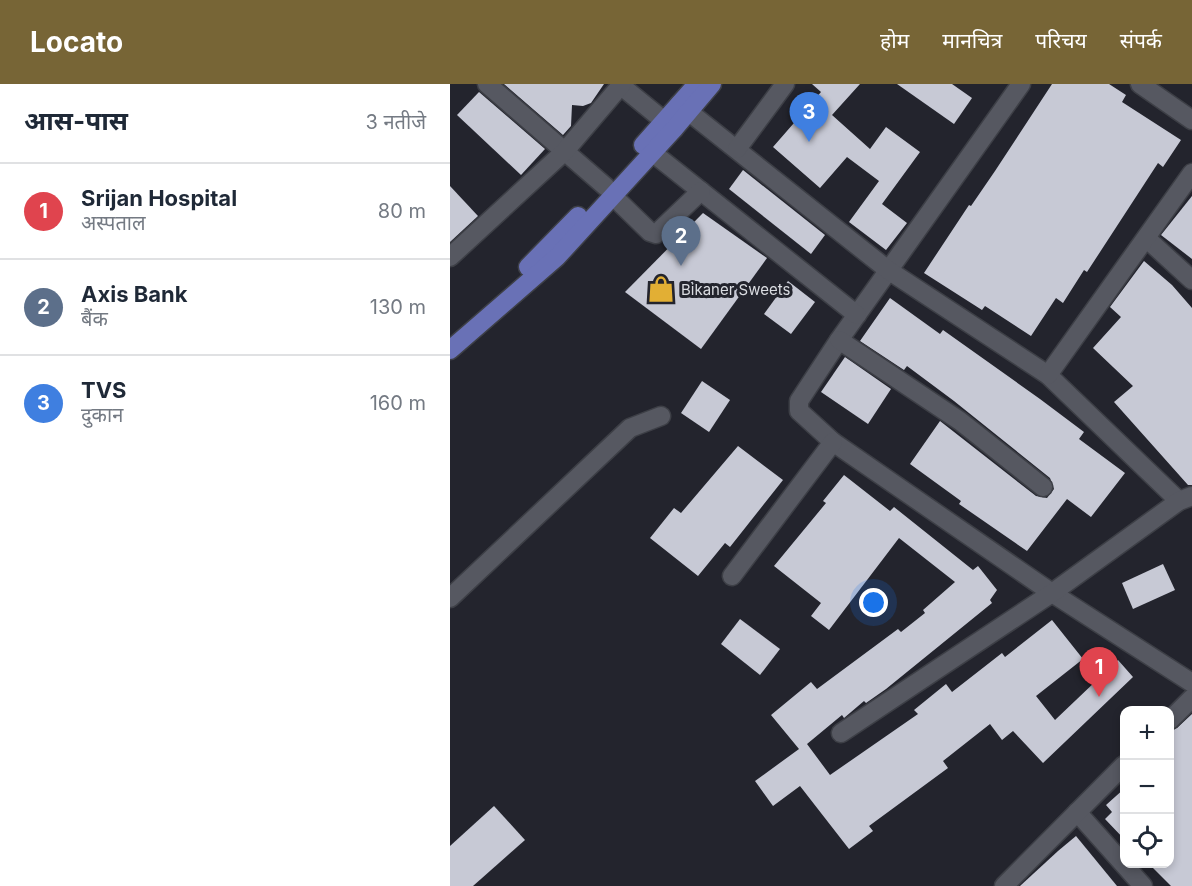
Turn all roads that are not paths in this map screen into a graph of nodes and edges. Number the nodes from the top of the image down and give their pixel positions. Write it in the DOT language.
graph roads {
  1 [pos="487,84"];
  2 [pos="697,84"];
  3 [pos="712,84"];
  4 [pos="785,84"];
  5 [pos="1021,84"];
  6 [pos="1140,84"];
  7 [pos="621,85"];
  8 [pos="684,108"];
  9 [pos="1192,120"];
  10 [pos="670,125"];
  11 [pos="737,149"];
  12 [pos="565,151"];
  13 [pos="652,153"];
  14 [pos="1192,173"];
  15 [pos="610,191"];
  16 [pos="700,191"];
  17 [pos="1146,238"];
  18 [pos="450,257"];
  19 [pos="888,270"];
  20 [pos="1192,280"];
  21 [pos="857,315"];
  22 [pos="839,340"];
  23 [pos="450,345"];
  24 [pos="1048,375"];
  25 [pos="661,416"];
  26 [pos="833,442"];
  27 [pos="1043,487"];
  28 [pos="1186,499"];
  29 [pos="732,576"];
  30 [pos="1052,593"];
  31 [pos="450,598"];
  32 [pos="1192,683"];
  33 [pos="1192,698"];
  34 [pos="1174,716"];
  35 [pos="841,733"];
  36 [pos="1120,770"];
  37 [pos="1077,812"];
  38 [pos="1004,886"];
  39 [pos="1143,886"];
  1 -- 12 [label="street"];
  2 -- 8 [label="main road"];
  3 -- 8 [label="main road"];
  4 -- 11 [label="street"];
  5 -- 19 [label="street"];
  6 -- 9 [label="street"];
  7 -- 10 [label="street"];
  7 -- 12 [label="street"];
  8 -- 10 [label="main road"];
  8 -- 11 [label="street"];
  10 -- 13 [label="main road"];
  10 -- 15 [label="main road"];
  11 -- 19 [label="street"];
  12 -- 15 [label="street"];
  12 -- 18 [label="street"];
  13 -- 15 [label="main road"];
  13 -- 16 [label="street"];
  14 -- 17 [label="street"];
  15 -- 16 [label="street"];
  15 -- 23 [label="main road"];
  16 -- 21 [label="street"];
  17 -- 20 [label="street"];
  17 -- 24 [label="street"];
  19 -- 21 [label="street"];
  19 -- 24 [label="street"];
  21 -- 22 [label="street"];
  22 -- 26 [label="street"];
  22 -- 27 [label="street"];
  24 -- 28 [label="street"];
  25 -- 31 [label="street"];
  26 -- 29 [label="street"];
  26 -- 30 [label="street"];
  28 -- 30 [label="street"];
  30 -- 32 [label="street"];
  30 -- 35 [label="street"];
  33 -- 34 [label="street"];
  36 -- 37 [label="street"];
  37 -- 38 [label="street"];
  37 -- 39 [label="street"];
}
